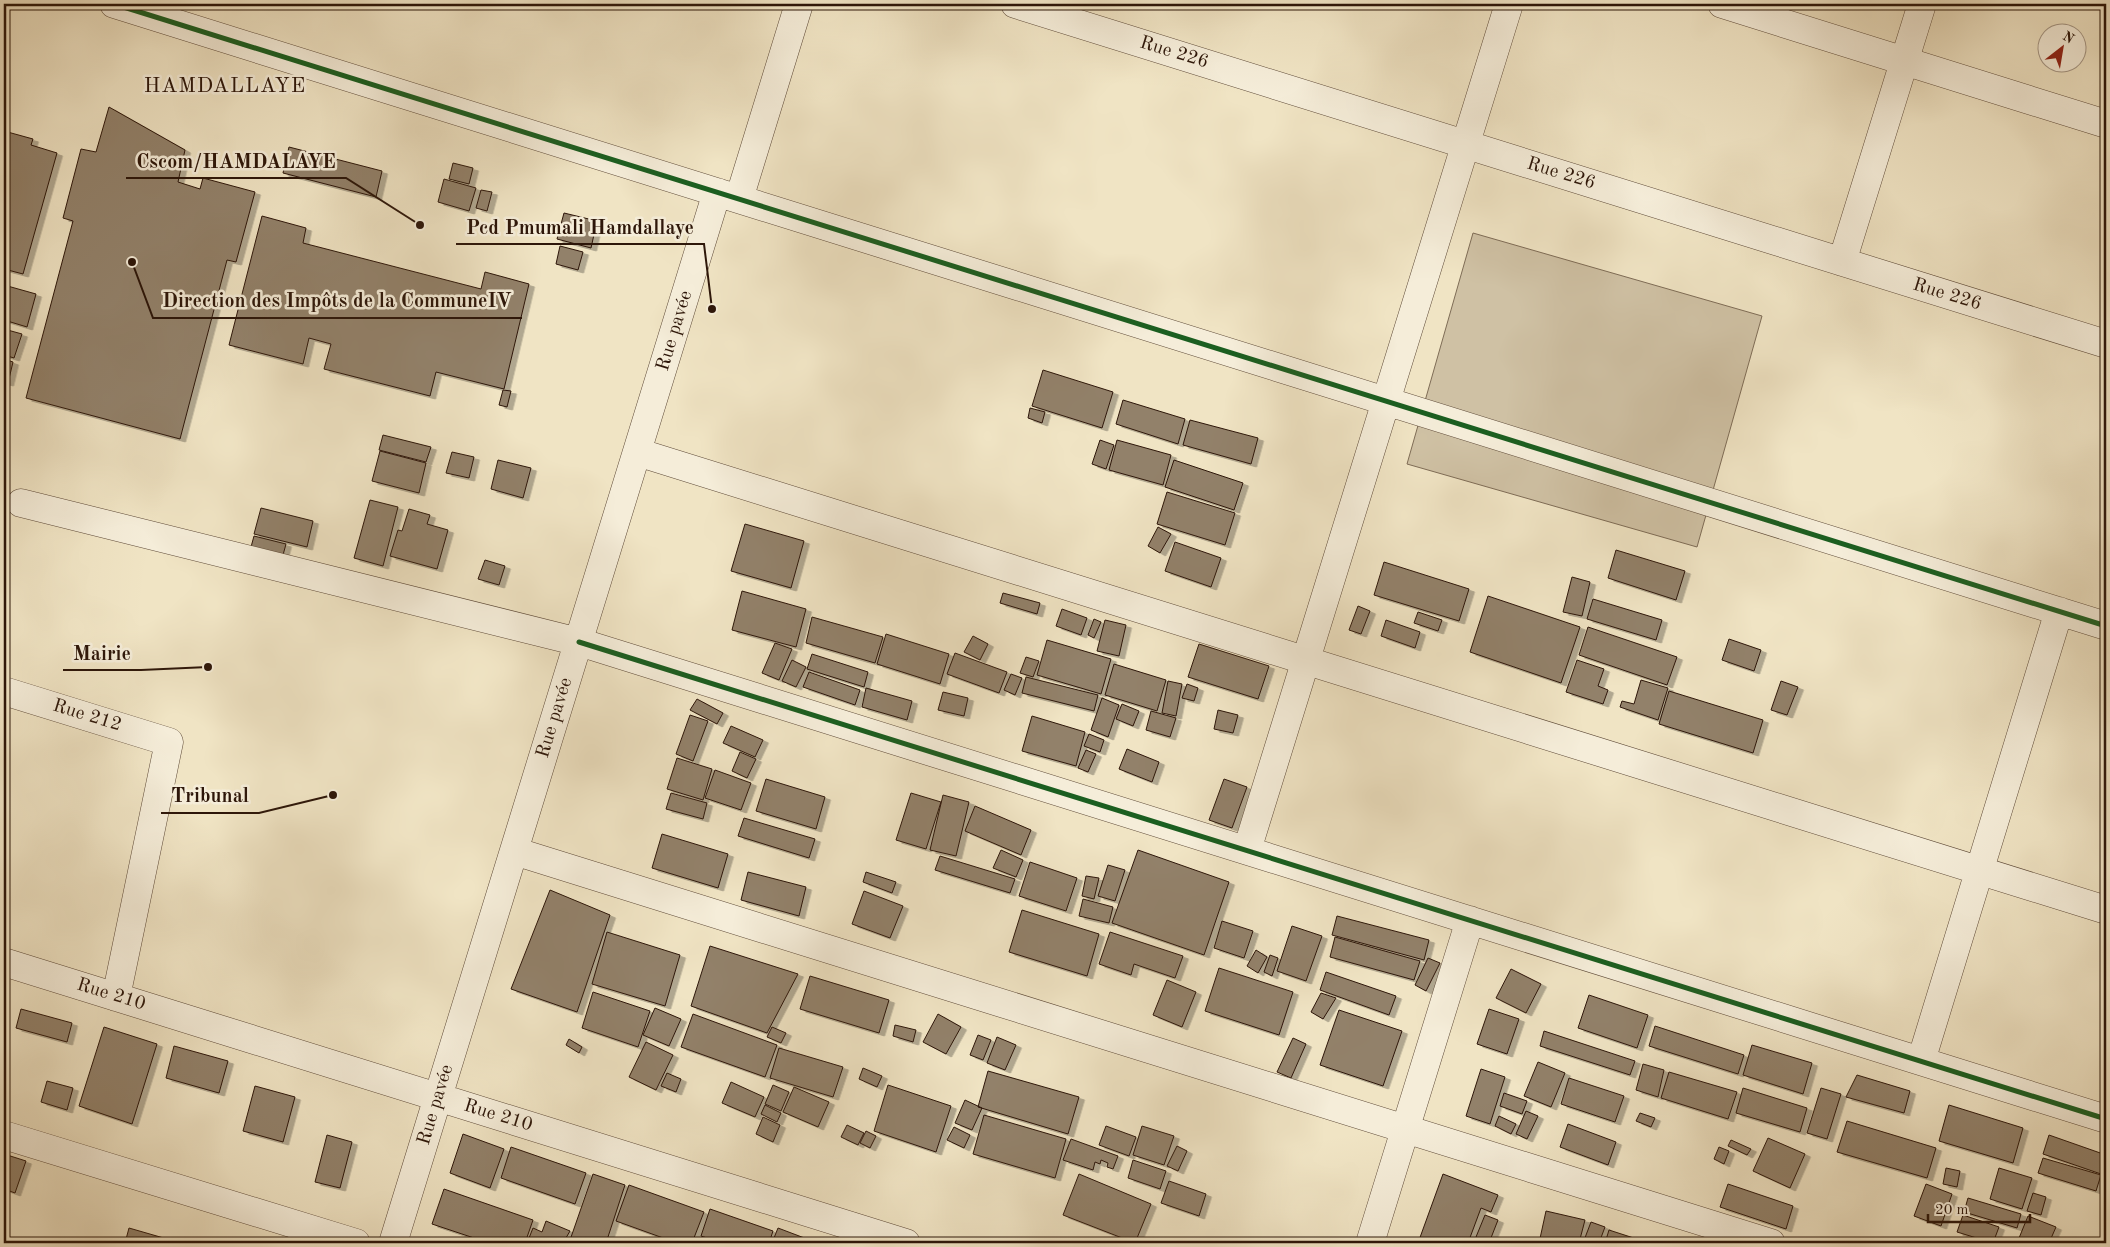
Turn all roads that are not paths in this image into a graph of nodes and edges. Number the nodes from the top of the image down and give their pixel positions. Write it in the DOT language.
graph roads {
  1 [pos="114,4"];
  2 [pos="799,4"];
  3 [pos="1015,4"];
  4 [pos="1508,4"];
  5 [pos="1722,4"];
  6 [pos="1922,4"];
  7 [pos="1904,61"];
  8 [pos="2106,124"];
  9 [pos="1465,144"];
  10 [pos="728,196"];
  11 [pos="1842,262"];
  12 [pos="2106,344"];
  13 [pos="1386,401"];
  14 [pos="638,452"];
  15 [pos="21,503"];
  16 [pos="2059,611"];
  17 [pos="2106,626"];
  18 [pos="579,642"];
  19 [pos="1306,660"];
  20 [pos="4,690"];
  21 [pos="1247,850"];
  22 [pos="514,851"];
  23 [pos="1980,870"];
  24 [pos="2106,910"];
  25 [pos="1470,920"];
  26 [pos="4,962"];
  27 [pos="116,997"];
  28 [pos="1921,1061"];
  29 [pos="438,1097"];
  30 [pos="2106,1119"];
  31 [pos="1405,1129"];
  32 [pos="4,1135"];
  33 [pos="356,1243"];
  34 [pos="393,1243"];
  35 [pos="906,1243"];
  36 [pos="1370,1243"];
  37 [pos="1771,1243"];
  1 -- 10 [label="street"];
  2 -- 10 [label="street, Rue pavée"];
  3 -- 9 [label="street, Rue 226"];
  4 -- 9 [label="street"];
  5 -- 7 [label="street"];
  6 -- 7 [label="street"];
  7 -- 8 [label="street"];
  7 -- 11 [label="street"];
  9 -- 11 [label="street, Rue 226"];
  9 -- 13 [label="street"];
  10 -- 13 [label="street"];
  10 -- 14 [label="street, Rue pavée"];
  11 -- 12 [label="street, Rue 226"];
  13 -- 16 [label="street"];
  13 -- 19 [label="street"];
  14 -- 18 [label="street, Rue pavée"];
  14 -- 19 [label="street"];
  15 -- 18 [label="street"];
  16 -- 17 [label="street"];
  16 -- 23 [label="street"];
  18 -- 21 [label="street"];
  18 -- 22 [label="street, Rue pavée"];
  19 -- 21 [label="street"];
  19 -- 23 [label="street"];
  20 -- 27 [label="street, Rue 212"];
  21 -- 25 [label="street"];
  22 -- 29 [label="street, Rue pavée"];
  22 -- 31 [label="street"];
  23 -- 24 [label="street"];
  23 -- 28 [label="street"];
  25 -- 28 [label="street"];
  25 -- 31 [label="street"];
  26 -- 27 [label="street, Rue 210"];
  27 -- 29 [label="street, Rue 210"];
  28 -- 30 [label="street"];
  29 -- 34 [label="street, Rue pavée"];
  29 -- 35 [label="street, Rue 210"];
  31 -- 36 [label="street"];
  31 -- 37 [label="street"];
  32 -- 33 [label="street"];
}
